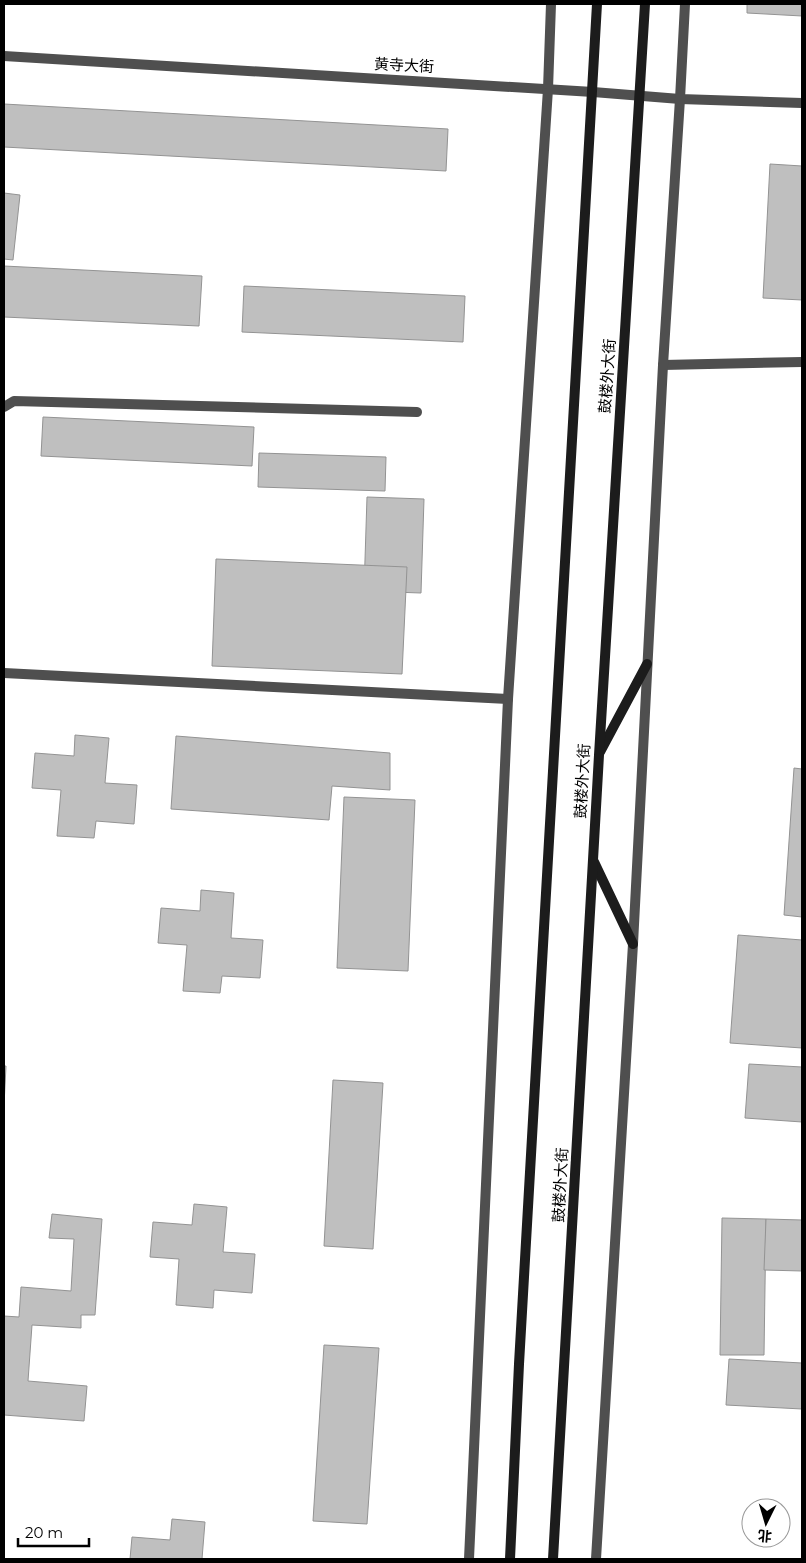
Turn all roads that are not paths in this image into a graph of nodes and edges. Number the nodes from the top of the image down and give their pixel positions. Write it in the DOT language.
graph roads {
  1 [pos="551,4"];
  2 [pos="597,4"];
  3 [pos="645,4"];
  4 [pos="685,4"];
  5 [pos="4,56"];
  6 [pos="548,89"];
  7 [pos="592,92"];
  8 [pos="640,96"];
  9 [pos="680,99"];
  10 [pos="802,103"];
  11 [pos="802,362"];
  12 [pos="662,365"];
  13 [pos="4,407"];
  14 [pos="417,412"];
  15 [pos="647,664"];
  16 [pos="4,673"];
  17 [pos="508,699"];
  18 [pos="598,755"];
  19 [pos="593,859"];
  20 [pos="633,944"];
  21 [pos="469,1559"];
  22 [pos="510,1559"];
  23 [pos="553,1559"];
  24 [pos="596,1559"];
  1 -- 6 [label="street"];
  2 -- 7 [label="main road, 鼓楼外大街"];
  3 -- 8 [label="main road, 鼓楼外大街"];
  4 -- 9 [label="street"];
  5 -- 6 [label="street, 黄寺大街"];
  6 -- 7 [label="street, 黄寺大街"];
  6 -- 17 [label="street"];
  7 -- 8 [label="street, 黄寺大街"];
  7 -- 22 [label="main road, 鼓楼外大街"];
  8 -- 9 [label="street, 黄寺大街"];
  8 -- 18 [label="main road, 鼓楼外大街"];
  9 -- 10 [label="street, 黄寺大街"];
  9 -- 12 [label="street"];
  11 -- 12 [label="street"];
  12 -- 15 [label="street"];
  13 -- 14 [label="street"];
  15 -- 18 [label="main road"];
  15 -- 20 [label="street"];
  16 -- 17 [label="street"];
  17 -- 21 [label="street"];
  18 -- 19 [label="main road, 鼓楼外大街"];
  19 -- 20 [label="main road"];
  19 -- 23 [label="main road, 鼓楼外大街"];
  20 -- 24 [label="street"];
}
